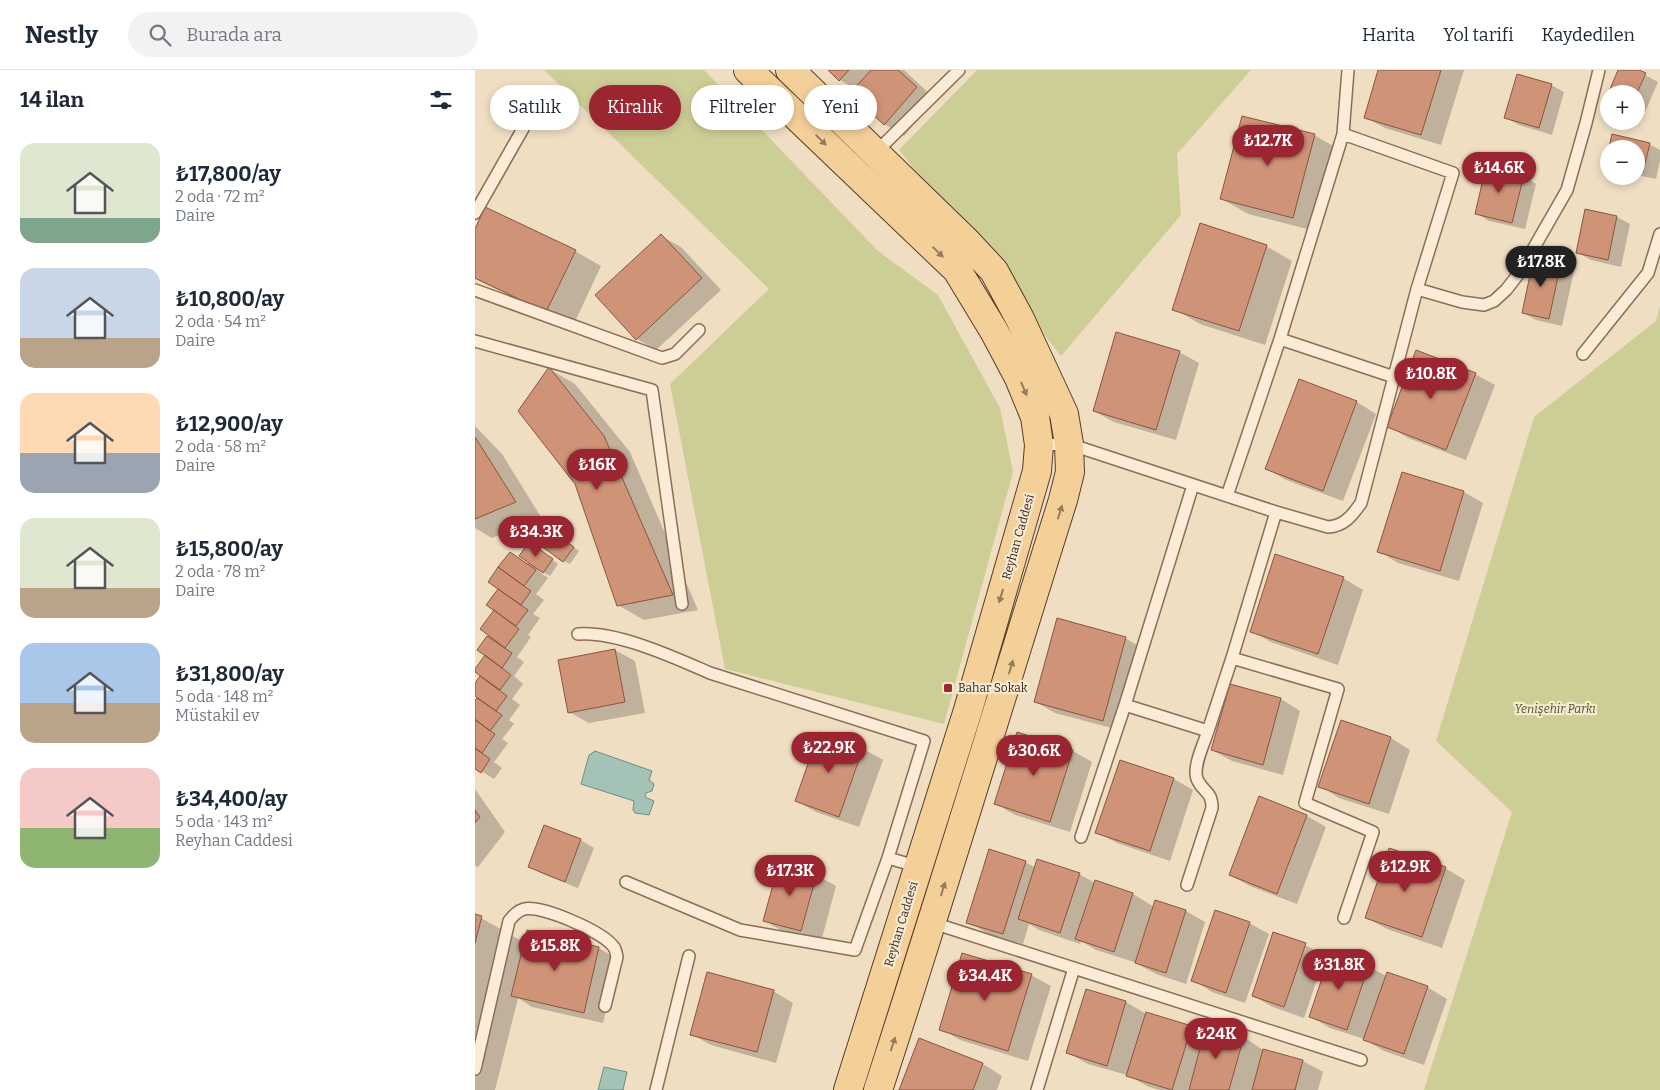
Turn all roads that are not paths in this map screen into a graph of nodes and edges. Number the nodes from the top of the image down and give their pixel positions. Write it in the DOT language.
graph roads {
  1 [pos="748,70"];
  2 [pos="790,70"];
  3 [pos="959,70"];
  4 [pos="1348,70"];
  5 [pos="1599,70"];
  6 [pos="522,130"];
  7 [pos="1343,134"];
  8 [pos="876,152"];
  9 [pos="475,213"];
  10 [pos="1660,234"];
  11 [pos="1417,289"];
  12 [pos="475,290"];
  13 [pos="699,330"];
  14 [pos="1280,339"];
  15 [pos="475,341"];
  16 [pos="1583,354"];
  17 [pos="1394,377"];
  18 [pos="1069,444"];
  19 [pos="1039,445"];
  20 [pos="1193,485"];
  21 [pos="1227,496"];
  22 [pos="1276,512"];
  23 [pos="681,604"];
  24 [pos="577,634"];
  25 [pos="1232,658"];
  26 [pos="1125,705"];
  27 [pos="1208,732"];
  28 [pos="1081,837"];
  29 [pos="888,858"];
  30 [pos="919,867"];
  31 [pos="626,882"];
  32 [pos="1187,885"];
  33 [pos="1344,918"];
  34 [pos="933,924"];
  35 [pos="689,956"];
  36 [pos="1075,968"];
  37 [pos="605,1006"];
  38 [pos="1361,1060"];
  39 [pos="475,1069"];
  40 [pos="655,1090"];
  41 [pos="848,1090"];
  42 [pos="878,1090"];
  43 [pos="1037,1090"];
  1 -- 19 [label="main road, Reyhan Caddesi, one-way"];
  2 -- 8 [label="main road"];
  3 -- 8 [label="lane"];
  4 -- 7 [label="lane"];
  5 -- 11 [label="lane"];
  6 -- 9 [label="lane"];
  7 -- 11 [label="lane"];
  7 -- 14 [label="lane"];
  8 -- 18 [label="main road"];
  10 -- 16 [label="lane"];
  11 -- 17 [label="lane"];
  12 -- 13 [label="lane"];
  14 -- 17 [label="lane"];
  14 -- 21 [label="lane"];
  15 -- 23 [label="lane"];
  17 -- 22 [label="lane"];
  18 -- 19 [label="lane"];
  18 -- 20 [label="lane"];
  34 -- 18 [label="main road, one-way"];
  19 -- 30 [label="main road, Reyhan Caddesi, one-way"];
  20 -- 21 [label="lane"];
  20 -- 26 [label="lane"];
  21 -- 22 [label="lane"];
  22 -- 25 [label="lane"];
  24 -- 29 [label="lane"];
  25 -- 27 [label="lane"];
  25 -- 33 [label="lane"];
  26 -- 27 [label="lane"];
  26 -- 28 [label="lane"];
  27 -- 32 [label="lane"];
  29 -- 30 [label="lane"];
  29 -- 31 [label="lane"];
  30 -- 41 [label="main road, Reyhan Caddesi"];
  34 -- 36 [label="lane"];
  42 -- 34 [label="main road, one-way"];
  35 -- 40 [label="lane"];
  36 -- 38 [label="lane"];
  36 -- 43 [label="lane"];
  37 -- 39 [label="lane"];
}
